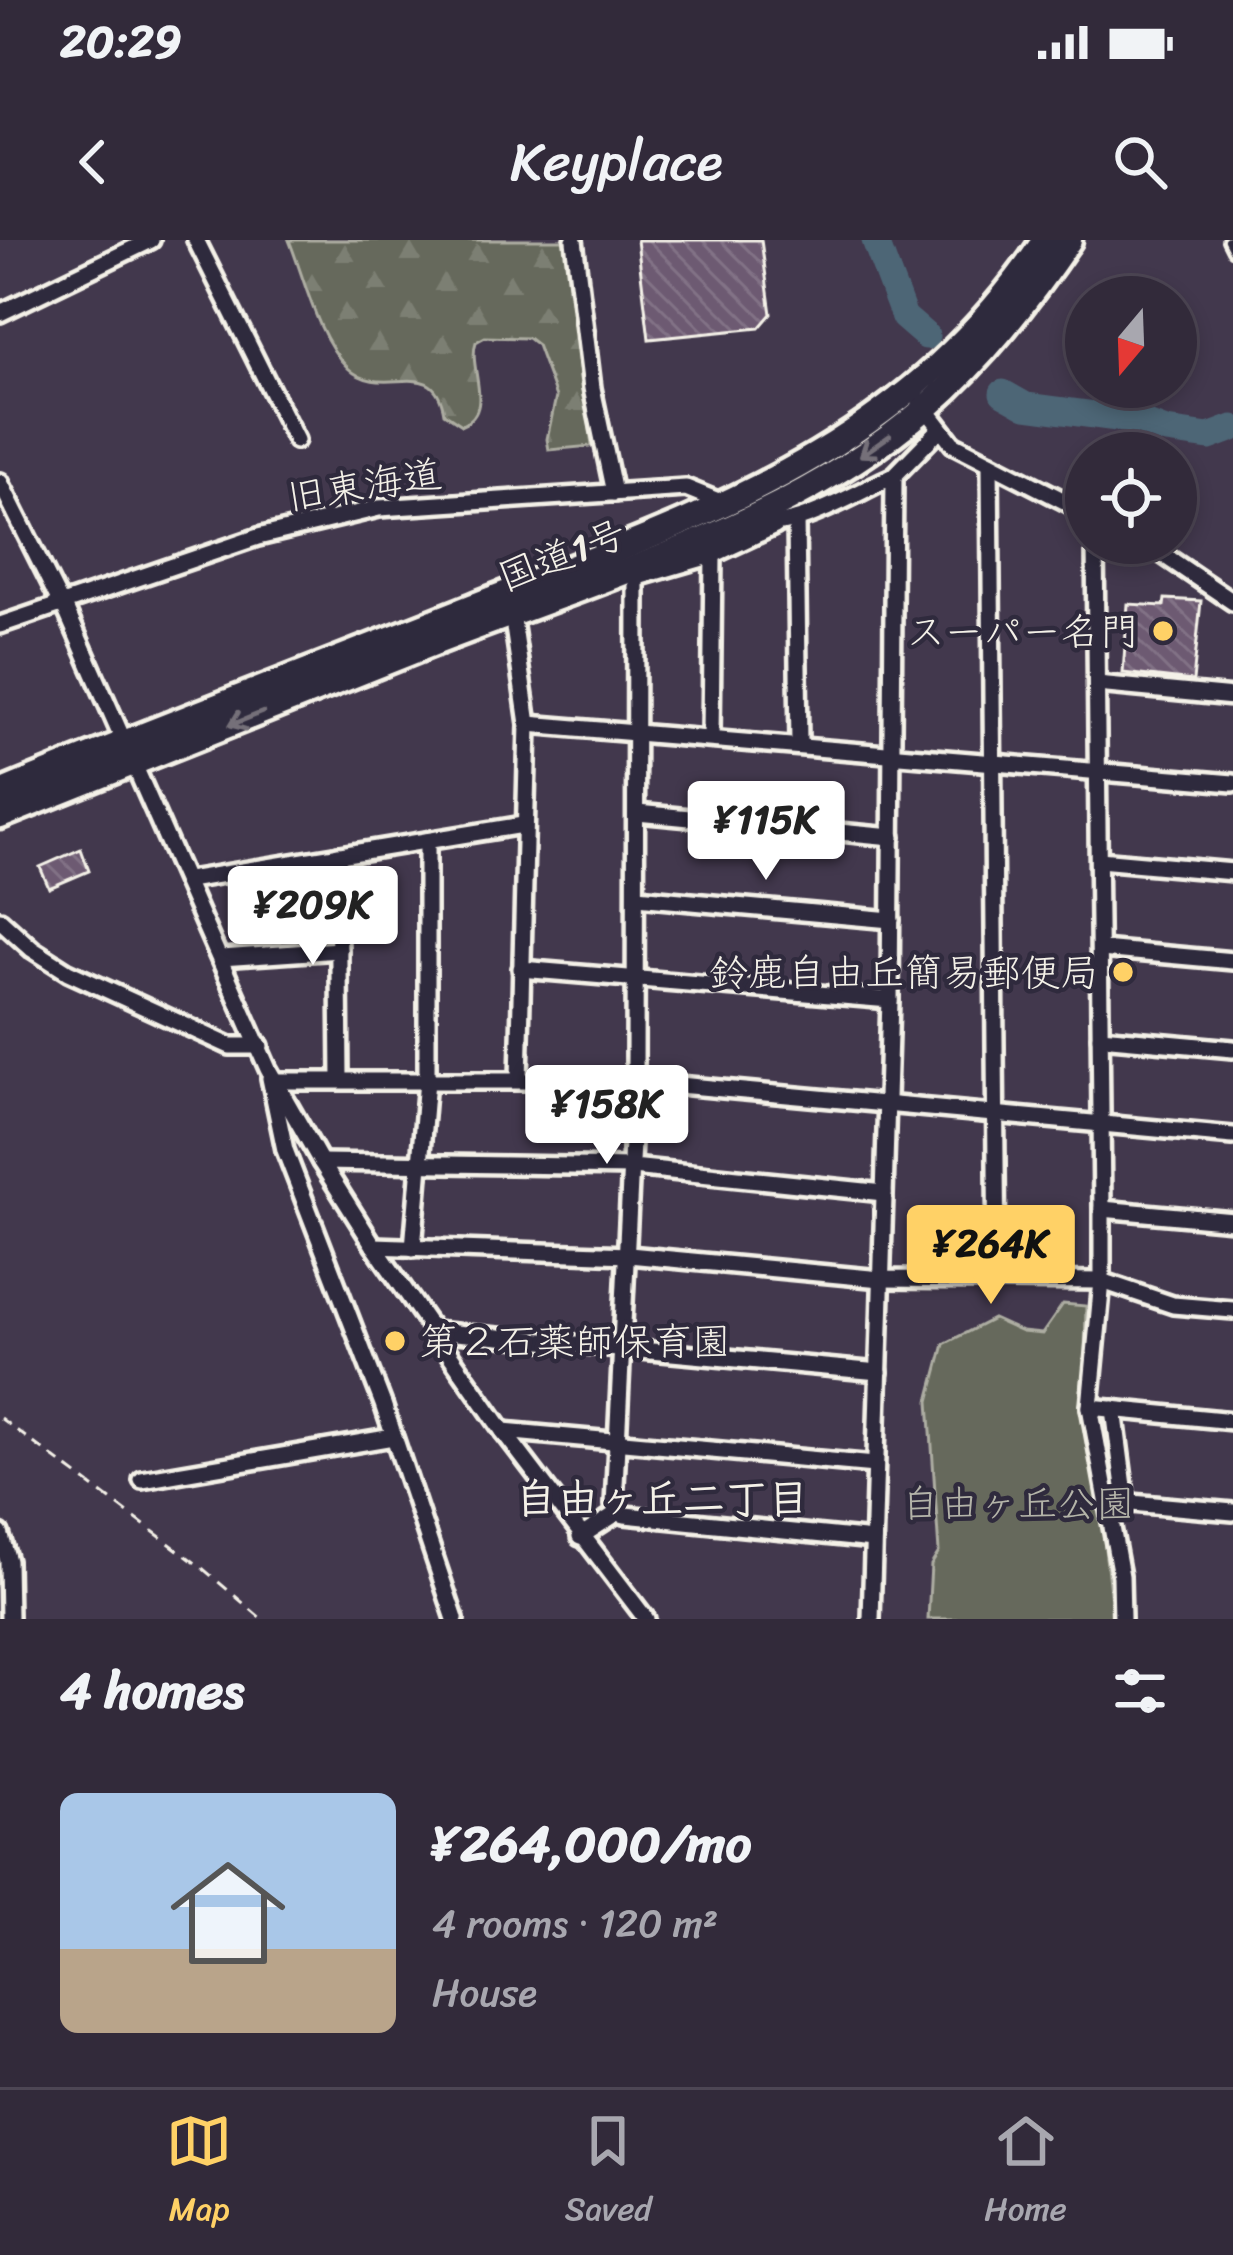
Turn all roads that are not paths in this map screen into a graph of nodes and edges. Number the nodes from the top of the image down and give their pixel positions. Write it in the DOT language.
graph roads {
  1 [pos="151,240"];
  2 [pos="196,240"];
  3 [pos="574,240"];
  4 [pos="1045,240"];
  5 [pos="1069,240"];
  6 [pos="1228,240"];
  7 [pos="1233,250"];
  8 [pos="0,314"];
  9 [pos="925,409"];
  10 [pos="296,440"];
  11 [pos="990,463"];
  12 [pos="894,476"];
  13 [pos="0,482"];
  14 [pos="614,493"];
  15 [pos="1065,501"];
  16 [pos="735,512"];
  17 [pos="796,520"];
  18 [pos="778,524"];
  19 [pos="713,555"];
  20 [pos="1095,564"];
  21 [pos="1177,564"];
  22 [pos="636,578"];
  23 [pos="546,600"];
  24 [pos="1233,602"];
  25 [pos="62,604"];
  26 [pos="512,613"];
  27 [pos="0,625"];
  28 [pos="1097,684"];
  29 [pos="1233,697"];
  30 [pos="528,724"];
  31 [pos="637,731"];
  32 [pos="711,737"];
  33 [pos="799,744"];
  34 [pos="129,753"];
  35 [pos="893,753"];
  36 [pos="994,762"];
  37 [pos="1098,771"];
  38 [pos="1233,783"];
  39 [pos="0,793"];
  40 [pos="637,813"];
  41 [pos="0,816"];
  42 [pos="524,826"];
  43 [pos="892,837"];
  44 [pos="427,841"];
  45 [pos="338,855"];
  46 [pos="1099,860"];
  47 [pos="1233,872"];
  48 [pos="188,880"];
  49 [pos="637,897"];
  50 [pos="0,920"];
  51 [pos="891,920"];
  52 [pos="1101,949"];
  53 [pos="339,950"];
  54 [pos="221,958"];
  55 [pos="1233,961"];
  56 [pos="520,969"];
  57 [pos="637,981"];
  58 [pos="890,1000"];
  59 [pos="1100,1037"];
  60 [pos="260,1046"];
  61 [pos="1233,1049"];
  62 [pos="272,1075"];
  63 [pos="340,1080"];
  64 [pos="427,1080"];
  65 [pos="519,1080"];
  66 [pos="635,1082"];
  67 [pos="886,1105"];
  68 [pos="997,1114"];
  69 [pos="1101,1124"];
  70 [pos="1233,1136"];
  71 [pos="321,1162"];
  72 [pos="420,1163"];
  73 [pos="632,1167"];
  74 [pos="884,1193"];
  75 [pos="1102,1209"];
  76 [pos="1233,1221"];
  77 [pos="374,1246"];
  78 [pos="413,1247"];
  79 [pos="628,1256"];
  80 [pos="881,1279"];
  81 [pos="997,1281"];
  82 [pos="1102,1281"];
  83 [pos="1233,1310"];
  84 [pos="434,1331"];
  85 [pos="623,1348"];
  86 [pos="879,1372"];
  87 [pos="1090,1407"];
  88 [pos="1114,1409"];
  89 [pos="1233,1421"];
  90 [pos="503,1431"];
  91 [pos="393,1437"];
  92 [pos="618,1442"];
  93 [pos="875,1466"];
  94 [pos="142,1480"];
  95 [pos="1117,1501"];
  96 [pos="1233,1512"];
  97 [pos="617,1513"];
  98 [pos="0,1533"];
  99 [pos="580,1537"];
  100 [pos="873,1540"];
  101 [pos="9,1619"];
  102 [pos="455,1619"];
  103 [pos="646,1619"];
  104 [pos="871,1619"];
  105 [pos="1122,1619"];
  1 -- 8 [label="street"];
  2 -- 10 [label="street"];
  3 -- 14 [label="street"];
  4 -- 9 [label="highway, 国道1号"];
  5 -- 9 [label="highway, 国道1号"];
  6 -- 7 [label="lane"];
  9 -- 11 [label="street"];
  9 -- 12 [label="street"];
  9 -- 16 [label="highway, 国道1号"];
  11 -- 15 [label="street"];
  11 -- 36 [label="street"];
  12 -- 17 [label="street"];
  12 -- 35 [label="street"];
  13 -- 25 [label="street"];
  14 -- 16 [label="street, 旧東海道"];
  14 -- 25 [label="street, 旧東海道"];
  16 -- 18 [label="street, 旧東海道"];
  16 -- 23 [label="highway, 国道1号"];
  16 -- 34 [label="highway, 国道1号"];
  17 -- 18 [label="street"];
  17 -- 33 [label="street"];
  18 -- 19 [label="street"];
  19 -- 22 [label="street"];
  19 -- 32 [label="street"];
  20 -- 28 [label="street"];
  21 -- 24 [label="street"];
  22 -- 23 [label="street"];
  22 -- 31 [label="street"];
  23 -- 26 [label="highway, 国道1号"];
  25 -- 27 [label="street, 旧東海道"];
  25 -- 34 [label="street"];
  26 -- 30 [label="street"];
  26 -- 34 [label="highway, 国道1号, one-way"];
  28 -- 29 [label="street"];
  28 -- 37 [label="street"];
  30 -- 31 [label="street"];
  30 -- 42 [label="street"];
  31 -- 32 [label="street"];
  31 -- 40 [label="street"];
  32 -- 33 [label="street"];
  33 -- 35 [label="street"];
  34 -- 39 [label="highway, 国道1号"];
  34 -- 41 [label="highway, 国道1号"];
  34 -- 48 [label="street"];
  35 -- 36 [label="street"];
  35 -- 43 [label="street"];
  36 -- 37 [label="street"];
  36 -- 68 [label="street"];
  37 -- 38 [label="street"];
  37 -- 46 [label="street"];
  40 -- 43 [label="street"];
  40 -- 49 [label="street"];
  42 -- 44 [label="street"];
  42 -- 56 [label="street"];
  43 -- 51 [label="street"];
  44 -- 45 [label="street"];
  44 -- 64 [label="street"];
  45 -- 48 [label="street"];
  45 -- 53 [label="street"];
  46 -- 47 [label="street"];
  46 -- 52 [label="street"];
  48 -- 54 [label="street"];
  49 -- 51 [label="street"];
  49 -- 57 [label="street"];
  50 -- 60 [label="street"];
  51 -- 58 [label="street"];
  52 -- 55 [label="street"];
  52 -- 59 [label="street"];
  53 -- 54 [label="street"];
  53 -- 63 [label="street"];
  54 -- 60 [label="street"];
  56 -- 57 [label="street"];
  56 -- 65 [label="street"];
  57 -- 58 [label="street"];
  57 -- 66 [label="street"];
  58 -- 67 [label="street"];
  59 -- 61 [label="street"];
  59 -- 69 [label="street"];
  60 -- 62 [label="street"];
  62 -- 63 [label="street"];
  62 -- 71 [label="street"];
  62 -- 91 [label="street"];
  63 -- 64 [label="street"];
  64 -- 65 [label="street"];
  64 -- 72 [label="street"];
  65 -- 66 [label="street"];
  66 -- 67 [label="street"];
  66 -- 73 [label="street"];
  67 -- 68 [label="street"];
  67 -- 74 [label="street"];
  68 -- 69 [label="street"];
  68 -- 81 [label="street"];
  69 -- 70 [label="street"];
  69 -- 75 [label="street"];
  71 -- 72 [label="street"];
  71 -- 77 [label="street"];
  72 -- 73 [label="street"];
  72 -- 78 [label="street"];
  73 -- 74 [label="street"];
  73 -- 79 [label="street"];
  74 -- 80 [label="street"];
  75 -- 76 [label="street"];
  75 -- 82 [label="street"];
  77 -- 78 [label="street"];
  77 -- 84 [label="street"];
  78 -- 79 [label="street"];
  79 -- 80 [label="street"];
  79 -- 85 [label="street"];
  80 -- 81 [label="street"];
  80 -- 86 [label="street"];
  81 -- 82 [label="street"];
  82 -- 83 [label="street"];
  82 -- 87 [label="street"];
  84 -- 85 [label="street"];
  84 -- 90 [label="street"];
  85 -- 86 [label="street"];
  85 -- 92 [label="street"];
  86 -- 93 [label="street"];
  87 -- 88 [label="street"];
  87 -- 95 [label="street"];
  88 -- 89 [label="street"];
  88 -- 95 [label="street"];
  90 -- 92 [label="street"];
  90 -- 99 [label="street"];
  91 -- 94 [label="street"];
  91 -- 102 [label="street"];
  92 -- 93 [label="street"];
  92 -- 97 [label="street"];
  93 -- 100 [label="street"];
  95 -- 96 [label="street"];
  95 -- 105 [label="street"];
  97 -- 99 [label="street"];
  97 -- 100 [label="street"];
  98 -- 101 [label="street"];
  99 -- 103 [label="street"];
  100 -- 104 [label="street"];
}
